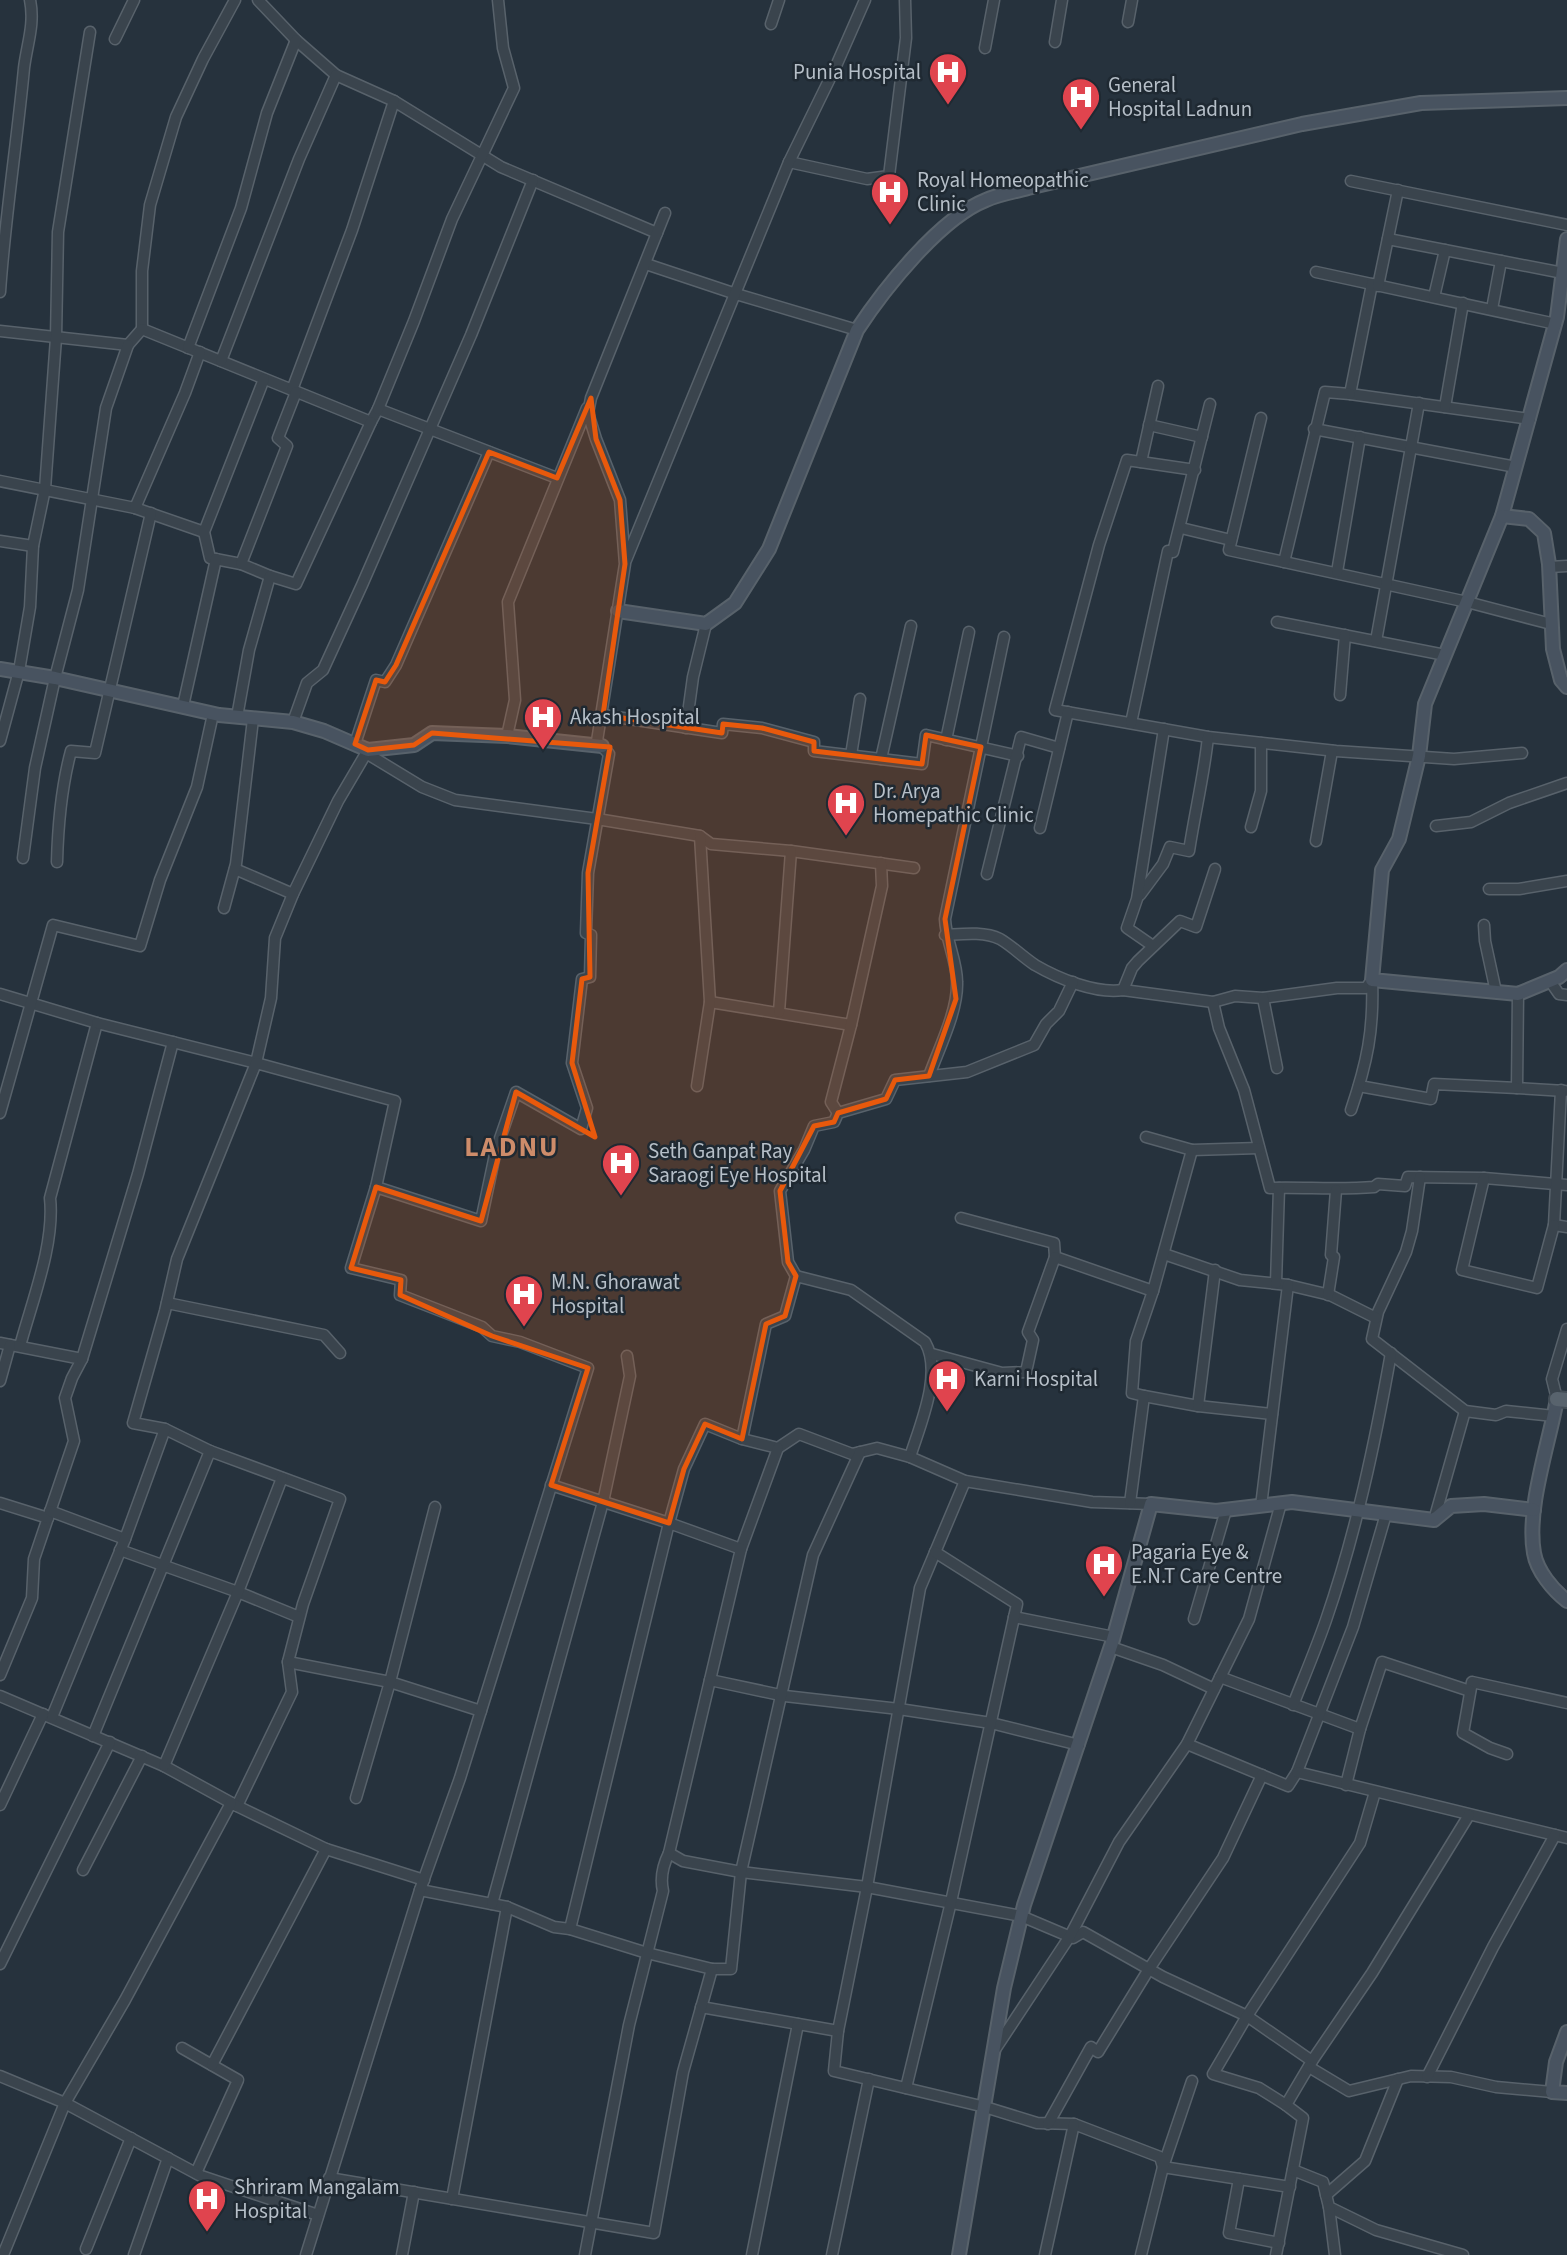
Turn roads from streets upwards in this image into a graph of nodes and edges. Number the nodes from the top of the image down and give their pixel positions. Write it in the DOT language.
graph roads {
  1 [pos="30,0"];
  2 [pos="134,0"];
  3 [pos="235,0"];
  4 [pos="258,0"];
  5 [pos="498,0"];
  6 [pos="779,0"];
  7 [pos="865,0"];
  8 [pos="905,0"];
  9 [pos="994,0"];
  10 [pos="1062,0"];
  11 [pos="1132,0"];
  12 [pos="1128,22"];
  13 [pos="771,24"];
  14 [pos="90,32"];
  15 [pos="115,39"];
  16 [pos="296,40"];
  17 [pos="1055,43"];
  18 [pos="985,48"];
  19 [pos="336,75"];
  20 [pos="1567,98"];
  21 [pos="394,101"];
  22 [pos="482,155"];
  23 [pos="789,162"];
  24 [pos="533,180"];
  25 [pos="1351,181"];
  26 [pos="1398,190"];
  27 [pos="665,213"];
  28 [pos="1567,225"];
  29 [pos="657,233"];
  30 [pos="1388,239"];
  31 [pos="1567,239"];
  32 [pos="1445,250"];
  33 [pos="1501,261"];
  34 [pos="646,264"];
  35 [pos="1315,272"];
  36 [pos="1563,273"];
  37 [pos="1375,285"];
  38 [pos="0,292"];
  39 [pos="736,294"];
  40 [pos="1434,297"];
  41 [pos="1463,303"];
  42 [pos="1492,309"];
  43 [pos="1556,324"];
  44 [pos="142,329"];
  45 [pos="857,330"];
  46 [pos="0,331"];
  47 [pos="56,338"];
  48 [pos="128,345"];
  49 [pos="188,348"];
  50 [pos="200,352"];
  51 [pos="220,361"];
  52 [pos="264,379"];
  53 [pos="1158,386"];
  54 [pos="294,391"];
  55 [pos="1350,394"];
  56 [pos="591,398"];
  57 [pos="1419,403"];
  58 [pos="1210,404"];
  59 [pos="1445,407"];
  60 [pos="378,409"];
  61 [pos="1261,418"];
  62 [pos="1530,419"];
  63 [pos="371,422"];
  64 [pos="1149,425"];
  65 [pos="430,429"];
  66 [pos="1314,429"];
  67 [pos="1202,437"];
  68 [pos="1360,437"];
  69 [pos="1411,447"];
  70 [pos="489,452"];
  71 [pos="1141,462"];
  72 [pos="1516,467"];
  73 [pos="1195,470"];
  74 [pos="556,478"];
  75 [pos="0,481"];
  76 [pos="45,489"];
  77 [pos="93,499"];
  78 [pos="135,508"];
  79 [pos="151,513"];
  80 [pos="1502,516"];
  81 [pos="1181,528"];
  82 [pos="204,532"];
  83 [pos="1231,540"];
  84 [pos="0,541"];
  85 [pos="33,546"];
  86 [pos="216,559"];
  87 [pos="1284,562"];
  88 [pos="241,564"];
  89 [pos="625,564"];
  90 [pos="1567,566"];
  91 [pos="1549,567"];
  92 [pos="1337,572"];
  93 [pos="270,576"];
  94 [pos="1387,583"];
  95 [pos="1467,601"];
  96 [pos="618,611"];
  97 [pos="1277,622"];
  98 [pos="706,624"];
  99 [pos="1551,624"];
  100 [pos="911,626"];
  101 [pos="968,632"];
  102 [pos="1345,635"];
  103 [pos="1004,637"];
  104 [pos="1377,641"];
  105 [pos="1445,655"];
  106 [pos="0,669"];
  107 [pos="19,671"];
  108 [pos="55,678"];
  109 [pos="1565,680"];
  110 [pos="109,690"];
  111 [pos="1340,695"];
  112 [pos="860,699"];
  113 [pos="183,706"];
  114 [pos="1068,712"];
  115 [pos="213,713"];
  116 [pos="603,715"];
  117 [pos="237,717"];
  118 [pos="253,719"];
  119 [pos="293,722"];
  120 [pos="1132,723"];
  121 [pos="686,728"];
  122 [pos="1164,729"];
  123 [pos="507,736"];
  124 [pos="1208,737"];
  125 [pos="946,740"];
  126 [pos="0,741"];
  127 [pos="1261,743"];
  128 [pos="355,744"];
  129 [pos="602,746"];
  130 [pos="981,747"];
  131 [pos="1059,748"];
  132 [pos="1332,751"];
  133 [pos="367,752"];
  134 [pos="1522,753"];
  135 [pos="851,755"];
  136 [pos="1017,755"];
  137 [pos="1419,756"];
  138 [pos="881,759"];
  139 [pos="1567,783"];
  140 [pos="597,819"];
  141 [pos="1436,826"];
  142 [pos="1251,827"];
  143 [pos="1040,828"];
  144 [pos="700,836"];
  145 [pos="1316,841"];
  146 [pos="791,850"];
  147 [pos="23,858"];
  148 [pos="57,862"];
  149 [pos="881,863"];
  150 [pos="914,868"];
  151 [pos="235,869"];
  152 [pos="1215,869"];
  153 [pos="987,874"];
  154 [pos="1567,881"];
  155 [pos="1489,889"];
  156 [pos="293,894"];
  157 [pos="1137,899"];
  158 [pos="224,908"];
  159 [pos="1484,925"];
  160 [pos="945,935"];
  161 [pos="1153,946"];
  162 [pos="1567,970"];
  163 [pos="1372,980"];
  164 [pos="1550,981"];
  165 [pos="1073,982"];
  166 [pos="1124,990"];
  167 [pos="1496,992"];
  168 [pos="0,994"];
  169 [pos="1518,994"];
  170 [pos="1567,995"];
  171 [pos="1263,998"];
  172 [pos="31,1002"];
  173 [pos="710,1002"];
  174 [pos="1213,1002"];
  175 [pos="779,1012"];
  176 [pos="97,1023"];
  177 [pos="851,1025"];
  178 [pos="173,1042"];
  179 [pos="256,1063"];
  180 [pos="1277,1068"];
  181 [pos="929,1076"];
  182 [pos="697,1086"];
  183 [pos="1359,1086"];
  184 [pos="1517,1088"];
  185 [pos="1564,1091"];
  186 [pos="1351,1110"];
  187 [pos="0,1113"];
  188 [pos="838,1113"];
  189 [pos="1146,1138"];
  190 [pos="1259,1148"];
  191 [pos="1192,1150"];
  192 [pos="1420,1177"];
  193 [pos="1483,1178"];
  194 [pos="1555,1184"];
  195 [pos="1567,1185"];
  196 [pos="376,1187"];
  197 [pos="1279,1188"];
  198 [pos="1336,1190"];
  199 [pos="961,1218"];
  200 [pos="1554,1225"];
  201 [pos="1567,1227"];
  202 [pos="1164,1254"];
  203 [pos="1055,1257"];
  204 [pos="1214,1270"];
  205 [pos="796,1276"];
  206 [pos="1276,1283"];
  207 [pos="1288,1284"];
  208 [pos="1153,1292"];
  209 [pos="1328,1294"];
  210 [pos="167,1303"];
  211 [pos="1376,1318"];
  212 [pos="1567,1328"];
  213 [pos="10,1345"];
  214 [pos="340,1353"];
  215 [pos="1391,1353"];
  216 [pos="932,1354"];
  217 [pos="627,1356"];
  218 [pos="82,1359"];
  219 [pos="0,1381"];
  220 [pos="1144,1396"];
  221 [pos="1562,1400"];
  222 [pos="1198,1406"];
  223 [pos="1465,1410"];
  224 [pos="1272,1414"];
  225 [pos="1554,1416"];
  226 [pos="165,1429"];
  227 [pos="742,1439"];
  228 [pos="778,1448"];
  229 [pos="210,1451"];
  230 [pos="860,1452"];
  231 [pos="910,1457"];
  232 [pos="282,1478"];
  233 [pos="964,1481"];
  234 [pos="551,1485"];
  235 [pos="603,1502"];
  236 [pos="0,1503"];
  237 [pos="1130,1503"];
  238 [pos="1281,1503"];
  239 [pos="1151,1504"];
  240 [pos="1261,1506"];
  241 [pos="435,1507"];
  242 [pos="1226,1510"];
  243 [pos="1357,1510"];
  244 [pos="1534,1510"];
  245 [pos="1386,1514"];
  246 [pos="49,1515"];
  247 [pos="1434,1520"];
  248 [pos="670,1523"];
  249 [pos="125,1539"];
  250 [pos="741,1549"];
  251 [pos="120,1550"];
  252 [pos="935,1552"];
  253 [pos="165,1566"];
  254 [pos="238,1592"];
  255 [pos="1567,1601"];
  256 [pos="1014,1617"];
  257 [pos="299,1618"];
  258 [pos="1195,1619"];
  259 [pos="1112,1642"];
  260 [pos="288,1662"];
  261 [pos="0,1675"];
  262 [pos="1220,1677"];
  263 [pos="710,1680"];
  264 [pos="390,1682"];
  265 [pos="1214,1689"];
  266 [pos="1470,1690"];
  267 [pos="781,1695"];
  268 [pos="0,1696"];
  269 [pos="1567,1703"];
  270 [pos="1293,1705"];
  271 [pos="899,1709"];
  272 [pos="481,1711"];
  273 [pos="1320,1713"];
  274 [pos="47,1715"];
  275 [pos="991,1723"];
  276 [pos="1360,1729"];
  277 [pos="93,1736"];
  278 [pos="110,1742"];
  279 [pos="1187,1744"];
  280 [pos="1079,1745"];
  281 [pos="1507,1754"];
  282 [pos="142,1756"];
  283 [pos="164,1766"];
  284 [pos="1297,1772"];
  285 [pos="1262,1775"];
  286 [pos="1346,1785"];
  287 [pos="1376,1792"];
  288 [pos="356,1798"];
  289 [pos="234,1804"];
  290 [pos="0,1805"];
  291 [pos="1469,1815"];
  292 [pos="1555,1835"];
  293 [pos="1567,1838"];
  294 [pos="326,1849"];
  295 [pos="669,1853"];
  296 [pos="83,1870"];
  297 [pos="741,1872"];
  298 [pos="422,1885"];
  299 [pos="867,1887"];
  300 [pos="951,1902"];
  301 [pos="492,1904"];
  302 [pos="507,1907"];
  303 [pos="1021,1916"];
  304 [pos="570,1929"];
  305 [pos="1070,1936"];
  306 [pos="648,1953"];
  307 [pos="0,1964"];
  308 [pos="712,1969"];
  309 [pos="1149,1969"];
  310 [pos="701,2007"];
  311 [pos="1247,2016"];
  312 [pos="798,2024"];
  313 [pos="838,2031"];
  314 [pos="1567,2032"];
  315 [pos="182,2048"];
  316 [pos="994,2050"];
  317 [pos="1310,2064"];
  318 [pos="212,2065"];
  319 [pos="0,2076"];
  320 [pos="1427,2077"];
  321 [pos="869,2079"];
  322 [pos="1398,2079"];
  323 [pos="1192,2081"];
  324 [pos="906,2088"];
  325 [pos="1552,2092"];
  326 [pos="1567,2093"];
  327 [pos="65,2103"];
  328 [pos="1286,2105"];
  329 [pos="985,2107"];
  330 [pos="1048,2123"];
  331 [pos="1074,2124"];
  332 [pos="131,2138"];
  333 [pos="168,2158"];
  334 [pos="1163,2167"];
  335 [pos="1293,2170"];
  336 [pos="196,2173"];
  337 [pos="329,2178"];
  338 [pos="1239,2179"];
  339 [pos="1290,2187"];
  340 [pos="414,2192"];
  341 [pos="1326,2194"];
  342 [pos="452,2199"];
  343 [pos="1329,2207"];
  344 [pos="318,2215"];
  345 [pos="591,2222"];
  346 [pos="1279,2243"];
  347 [pos="86,2249"];
  348 [pos="3,2255"];
  349 [pos="134,2255"];
  350 [pos="306,2255"];
  351 [pos="402,2255"];
  352 [pos="584,2255"];
  353 [pos="752,2255"];
  354 [pos="832,2255"];
  355 [pos="959,2255"];
  356 [pos="1045,2255"];
  357 [pos="1141,2255"];
  358 [pos="1276,2255"];
  359 [pos="1335,2255"];
  360 [pos="1463,2255"];
  1 -- 38 [label="street"];
  2 -- 15 [label="street"];
  3 -- 44 [label="street"];
  4 -- 16 [label="street"];
  5 -- 22 [label="street"];
  6 -- 13 [label="street"];
  7 -- 23 [label="street"];
  8 -- 23 [label="street"];
  9 -- 18 [label="street"];
  10 -- 17 [label="street"];
  11 -- 12 [label="street"];
  14 -- 47 [label="street"];
  16 -- 19 [label="street"];
  16 -- 49 [label="street"];
  19 -- 21 [label="street"];
  19 -- 51 [label="street"];
  20 -- 45 [label="street"];
  21 -- 22 [label="street"];
  21 -- 54 [label="street"];
  22 -- 24 [label="street"];
  22 -- 60 [label="street"];
  23 -- 39 [label="street"];
  24 -- 29 [label="street"];
  24 -- 65 [label="street"];
  25 -- 26 [label="street"];
  26 -- 28 [label="street"];
  26 -- 30 [label="street"];
  27 -- 29 [label="street"];
  29 -- 34 [label="street"];
  30 -- 32 [label="street"];
  30 -- 37 [label="street"];
  31 -- 36 [label="street"];
  32 -- 33 [label="street"];
  32 -- 40 [label="street"];
  33 -- 36 [label="street"];
  33 -- 42 [label="street"];
  34 -- 39 [label="street"];
  34 -- 56 [label="street"];
  35 -- 37 [label="street"];
  36 -- 43 [label="street"];
  37 -- 40 [label="street"];
  37 -- 55 [label="street"];
  39 -- 45 [label="street"];
  39 -- 89 [label="street"];
  40 -- 41 [label="street"];
  41 -- 42 [label="street"];
  41 -- 59 [label="street"];
  42 -- 43 [label="street"];
  43 -- 62 [label="street"];
  44 -- 48 [label="street"];
  44 -- 49 [label="street"];
  45 -- 98 [label="street"];
  46 -- 47 [label="street"];
  47 -- 48 [label="street"];
  47 -- 76 [label="street"];
  48 -- 77 [label="street"];
  49 -- 50 [label="street"];
  50 -- 51 [label="street"];
  50 -- 78 [label="street"];
  51 -- 52 [label="street"];
  52 -- 54 [label="street"];
  52 -- 82 [label="street"];
  53 -- 64 [label="street"];
  54 -- 63 [label="street"];
  54 -- 88 [label="street"];
  55 -- 57 [label="street"];
  55 -- 66 [label="street"];
  56 -- 74 [label="street"];
  56 -- 89 [label="street"];
  57 -- 59 [label="street"];
  57 -- 69 [label="street"];
  58 -- 67 [label="street"];
  59 -- 62 [label="street"];
  60 -- 63 [label="street"];
  60 -- 65 [label="street"];
  61 -- 83 [label="street"];
  62 -- 72 [label="street"];
  63 -- 93 [label="street"];
  64 -- 67 [label="street"];
  64 -- 71 [label="street"];
  65 -- 70 [label="street"];
  65 -- 119 [label="street"];
  66 -- 68 [label="street"];
  66 -- 87 [label="street"];
  67 -- 73 [label="street"];
  68 -- 69 [label="street"];
  68 -- 92 [label="street"];
  69 -- 72 [label="street"];
  69 -- 94 [label="street"];
  70 -- 74 [label="street"];
  70 -- 128 [label="street"];
  71 -- 73 [label="street"];
  71 -- 114 [label="street"];
  72 -- 80 [label="street"];
  73 -- 81 [label="street"];
  74 -- 123 [label="street"];
  75 -- 76 [label="street"];
  76 -- 77 [label="street"];
  76 -- 85 [label="street"];
  77 -- 78 [label="street"];
  77 -- 108 [label="street"];
  78 -- 79 [label="street"];
  79 -- 82 [label="street"];
  79 -- 110 [label="street"];
  80 -- 91 [label="street"];
  80 -- 95 [label="street"];
  81 -- 83 [label="street"];
  81 -- 120 [label="street"];
  82 -- 86 [label="street"];
  83 -- 87 [label="street"];
  84 -- 85 [label="street"];
  85 -- 107 [label="street"];
  86 -- 88 [label="street"];
  86 -- 113 [label="street"];
  87 -- 92 [label="street"];
  88 -- 93 [label="street"];
  89 -- 96 [label="street"];
  90 -- 91 [label="street"];
  91 -- 99 [label="street"];
  92 -- 94 [label="street"];
  93 -- 117 [label="street"];
  94 -- 95 [label="street"];
  94 -- 104 [label="street"];
  95 -- 99 [label="street"];
  95 -- 105 [label="street"];
  96 -- 98 [label="street"];
  96 -- 116 [label="street"];
  97 -- 102 [label="street"];
  98 -- 121 [label="street"];
  99 -- 109 [label="street"];
  100 -- 138 [label="street"];
  101 -- 125 [label="street"];
  102 -- 104 [label="street"];
  102 -- 111 [label="street"];
  103 -- 130 [label="street"];
  104 -- 105 [label="street"];
  105 -- 137 [label="street"];
  106 -- 107 [label="street"];
  107 -- 108 [label="street"];
  107 -- 126 [label="street"];
  108 -- 110 [label="street"];
  108 -- 147 [label="street"];
  110 -- 113 [label="street"];
  110 -- 148 [label="street"];
  112 -- 135 [label="street"];
  113 -- 115 [label="street"];
  114 -- 120 [label="street"];
  114 -- 131 [label="street"];
  115 -- 117 [label="street"];
  115 -- 172 [label="street"];
  116 -- 121 [label="street"];
  116 -- 129 [label="street"];
  117 -- 118 [label="street"];
  118 -- 119 [label="street"];
  118 -- 151 [label="street"];
  119 -- 128 [label="street"];
  120 -- 122 [label="street"];
  121 -- 135 [label="street"];
  122 -- 124 [label="street"];
  122 -- 157 [label="street"];
  123 -- 129 [label="street"];
  123 -- 133 [label="street"];
  124 -- 127 [label="street"];
  124 -- 157 [label="street"];
  125 -- 130 [label="street"];
  125 -- 138 [label="street"];
  127 -- 132 [label="street"];
  127 -- 142 [label="street"];
  128 -- 133 [label="street"];
  129 -- 140 [label="street"];
  130 -- 136 [label="street"];
  130 -- 160 [label="street"];
  131 -- 136 [label="street"];
  131 -- 143 [label="street"];
  132 -- 137 [label="street"];
  132 -- 145 [label="street"];
  133 -- 140 [label="street"];
  133 -- 156 [label="street"];
  134 -- 137 [label="street"];
  135 -- 138 [label="street"];
  136 -- 153 [label="street"];
  137 -- 163 [label="street"];
  139 -- 141 [label="street"];
  140 -- 144 [label="street"];
  140 -- 196 [label="street"];
  144 -- 146 [label="street"];
  144 -- 173 [label="street"];
  146 -- 149 [label="street"];
  146 -- 175 [label="street"];
  149 -- 150 [label="street"];
  149 -- 177 [label="street"];
  151 -- 156 [label="street"];
  151 -- 158 [label="street"];
  152 -- 161 [label="street"];
  154 -- 155 [label="street"];
  156 -- 179 [label="street"];
  157 -- 161 [label="street"];
  159 -- 167 [label="street"];
  160 -- 165 [label="street"];
  160 -- 181 [label="street"];
  161 -- 166 [label="street"];
  162 -- 164 [label="street"];
  163 -- 167 [label="street"];
  163 -- 171 [label="street"];
  163 -- 183 [label="street"];
  164 -- 169 [label="street"];
  164 -- 170 [label="street"];
  165 -- 166 [label="street"];
  165 -- 181 [label="street"];
  166 -- 174 [label="street"];
  167 -- 169 [label="street"];
  168 -- 172 [label="street"];
  169 -- 184 [label="street"];
  171 -- 174 [label="street"];
  171 -- 180 [label="street"];
  172 -- 176 [label="street"];
  172 -- 187 [label="street"];
  173 -- 175 [label="street"];
  173 -- 182 [label="street"];
  174 -- 190 [label="street"];
  175 -- 177 [label="street"];
  176 -- 178 [label="street"];
  176 -- 213 [label="street"];
  177 -- 188 [label="street"];
  178 -- 179 [label="street"];
  178 -- 218 [label="street"];
  179 -- 196 [label="street"];
  179 -- 210 [label="street"];
  181 -- 188 [label="street"];
  183 -- 184 [label="street"];
  183 -- 186 [label="street"];
  184 -- 185 [label="street"];
  185 -- 194 [label="street"];
  188 -- 205 [label="street"];
  189 -- 191 [label="street"];
  190 -- 191 [label="street"];
  190 -- 197 [label="street"];
  191 -- 202 [label="street"];
  192 -- 193 [label="street"];
  192 -- 198 [label="street"];
  192 -- 211 [label="street"];
  193 -- 194 [label="street"];
  193 -- 200 [label="street"];
  194 -- 195 [label="street"];
  194 -- 200 [label="street"];
  196 -- 234 [label="street"];
  197 -- 198 [label="street"];
  197 -- 206 [label="street"];
  198 -- 209 [label="street"];
  199 -- 203 [label="street"];
  200 -- 201 [label="street"];
  202 -- 204 [label="street"];
  202 -- 208 [label="street"];
  203 -- 208 [label="street"];
  203 -- 216 [label="street"];
  204 -- 206 [label="street"];
  204 -- 222 [label="street"];
  205 -- 216 [label="street"];
  205 -- 227 [label="street"];
  206 -- 207 [label="street"];
  207 -- 209 [label="street"];
  207 -- 224 [label="street"];
  208 -- 220 [label="street"];
  209 -- 211 [label="street"];
  210 -- 214 [label="street"];
  210 -- 226 [label="street"];
  211 -- 215 [label="street"];
  212 -- 221 [label="street"];
  213 -- 218 [label="street"];
  213 -- 219 [label="street"];
  215 -- 223 [label="street"];
  215 -- 243 [label="street"];
  216 -- 231 [label="street"];
  217 -- 235 [label="street"];
  218 -- 246 [label="street"];
  220 -- 222 [label="street"];
  220 -- 237 [label="street"];
  221 -- 225 [label="street"];
  222 -- 224 [label="street"];
  223 -- 225 [label="street"];
  223 -- 247 [label="street"];
  224 -- 240 [label="street"];
  225 -- 244 [label="street"];
  226 -- 229 [label="street"];
  226 -- 249 [label="street"];
  227 -- 228 [label="street"];
  227 -- 248 [label="street"];
  228 -- 230 [label="street"];
  228 -- 250 [label="street"];
  229 -- 232 [label="street"];
  229 -- 253 [label="street"];
  230 -- 231 [label="street"];
  230 -- 267 [label="street"];
  231 -- 233 [label="street"];
  232 -- 254 [label="street"];
  232 -- 257 [label="street"];
  233 -- 237 [label="street"];
  233 -- 252 [label="street"];
  234 -- 235 [label="street"];
  234 -- 272 [label="street"];
  235 -- 248 [label="street"];
  235 -- 301 [label="street"];
  236 -- 246 [label="street"];
  237 -- 239 [label="street"];
  238 -- 240 [label="street"];
  238 -- 243 [label="street"];
  238 -- 262 [label="street"];
  239 -- 242 [label="street"];
  239 -- 259 [label="street"];
  240 -- 242 [label="street"];
  241 -- 264 [label="street"];
  242 -- 258 [label="street"];
  243 -- 245 [label="street"];
  243 -- 270 [label="street"];
  244 -- 247 [label="street"];
  244 -- 255 [label="street"];
  245 -- 247 [label="street"];
  245 -- 273 [label="street"];
  246 -- 249 [label="street"];
  246 -- 261 [label="street"];
  248 -- 250 [label="street"];
  248 -- 304 [label="street"];
  249 -- 251 [label="street"];
  250 -- 263 [label="street"];
  251 -- 253 [label="street"];
  251 -- 274 [label="street"];
  252 -- 256 [label="street"];
  252 -- 271 [label="street"];
  253 -- 254 [label="street"];
  253 -- 277 [label="street"];
  254 -- 257 [label="street"];
  254 -- 283 [label="street"];
  256 -- 259 [label="street"];
  256 -- 275 [label="street"];
  257 -- 260 [label="street"];
  259 -- 265 [label="street"];
  259 -- 280 [label="street"];
  260 -- 264 [label="street"];
  260 -- 289 [label="street"];
  262 -- 265 [label="street"];
  262 -- 270 [label="street"];
  263 -- 267 [label="street"];
  263 -- 295 [label="street"];
  264 -- 272 [label="street"];
  264 -- 288 [label="street"];
  265 -- 279 [label="street"];
  266 -- 269 [label="street"];
  266 -- 276 [label="street"];
  266 -- 281 [label="street"];
  267 -- 271 [label="street"];
  267 -- 297 [label="street"];
  268 -- 274 [label="street"];
  270 -- 273 [label="street"];
  271 -- 275 [label="street"];
  271 -- 299 [label="street"];
  272 -- 298 [label="street"];
  273 -- 276 [label="street"];
  273 -- 284 [label="street"];
  274 -- 277 [label="street"];
  274 -- 290 [label="street"];
  275 -- 280 [label="street"];
  275 -- 300 [label="street"];
  276 -- 286 [label="street"];
  277 -- 278 [label="street"];
  278 -- 282 [label="street"];
  278 -- 307 [label="street"];
  279 -- 285 [label="street"];
  279 -- 305 [label="street"];
  280 -- 303 [label="street"];
  282 -- 283 [label="street"];
  282 -- 296 [label="street"];
  283 -- 289 [label="street"];
  284 -- 285 [label="street"];
  284 -- 286 [label="street"];
  285 -- 309 [label="street"];
  286 -- 287 [label="street"];
  287 -- 291 [label="street"];
  287 -- 311 [label="street"];
  289 -- 294 [label="street"];
  289 -- 327 [label="street"];
  291 -- 292 [label="street"];
  291 -- 317 [label="street"];
  292 -- 293 [label="street"];
  292 -- 320 [label="street"];
  294 -- 298 [label="street"];
  294 -- 318 [label="street"];
  295 -- 297 [label="street"];
  295 -- 306 [label="street"];
  297 -- 299 [label="street"];
  297 -- 308 [label="street"];
  298 -- 301 [label="street"];
  298 -- 337 [label="street"];
  299 -- 300 [label="street"];
  299 -- 313 [label="street"];
  300 -- 303 [label="street"];
  300 -- 324 [label="street"];
  301 -- 302 [label="street"];
  302 -- 304 [label="street"];
  302 -- 342 [label="street"];
  303 -- 305 [label="street"];
  303 -- 316 [label="street"];
  304 -- 306 [label="street"];
  305 -- 309 [label="street"];
  305 -- 316 [label="street"];
  306 -- 308 [label="street"];
  306 -- 345 [label="street"];
  308 -- 310 [label="street"];
  309 -- 311 [label="street"];
  309 -- 330 [label="street"];
  310 -- 312 [label="street"];
  310 -- 345 [label="street"];
  311 -- 317 [label="street"];
  311 -- 328 [label="street"];
  312 -- 313 [label="street"];
  312 -- 353 [label="street"];
  313 -- 321 [label="street"];
  314 -- 325 [label="street"];
  315 -- 318 [label="street"];
  316 -- 329 [label="street"];
  317 -- 322 [label="street"];
  317 -- 328 [label="street"];
  318 -- 336 [label="street"];
  319 -- 327 [label="street"];
  320 -- 322 [label="street"];
  320 -- 325 [label="street"];
  321 -- 324 [label="street"];
  321 -- 354 [label="street"];
  322 -- 341 [label="street"];
  323 -- 334 [label="street"];
  324 -- 329 [label="street"];
  325 -- 326 [label="street"];
  327 -- 332 [label="street"];
  327 -- 348 [label="street"];
  328 -- 335 [label="street"];
  329 -- 330 [label="street"];
  329 -- 355 [label="street"];
  330 -- 331 [label="street"];
  331 -- 334 [label="street"];
  331 -- 356 [label="street"];
  332 -- 333 [label="street"];
  332 -- 347 [label="street"];
  333 -- 336 [label="street"];
  333 -- 349 [label="street"];
  334 -- 338 [label="street"];
  334 -- 357 [label="street"];
  335 -- 339 [label="street"];
  335 -- 341 [label="street"];
  336 -- 344 [label="street"];
  337 -- 340 [label="street"];
  337 -- 344 [label="street"];
  338 -- 339 [label="street"];
  338 -- 346 [label="street"];
  339 -- 346 [label="street"];
  340 -- 342 [label="street"];
  340 -- 351 [label="street"];
  341 -- 343 [label="street"];
  342 -- 345 [label="street"];
  343 -- 359 [label="street"];
  343 -- 360 [label="street"];
  344 -- 350 [label="street"];
  345 -- 352 [label="street"];
  346 -- 358 [label="street"];
}
